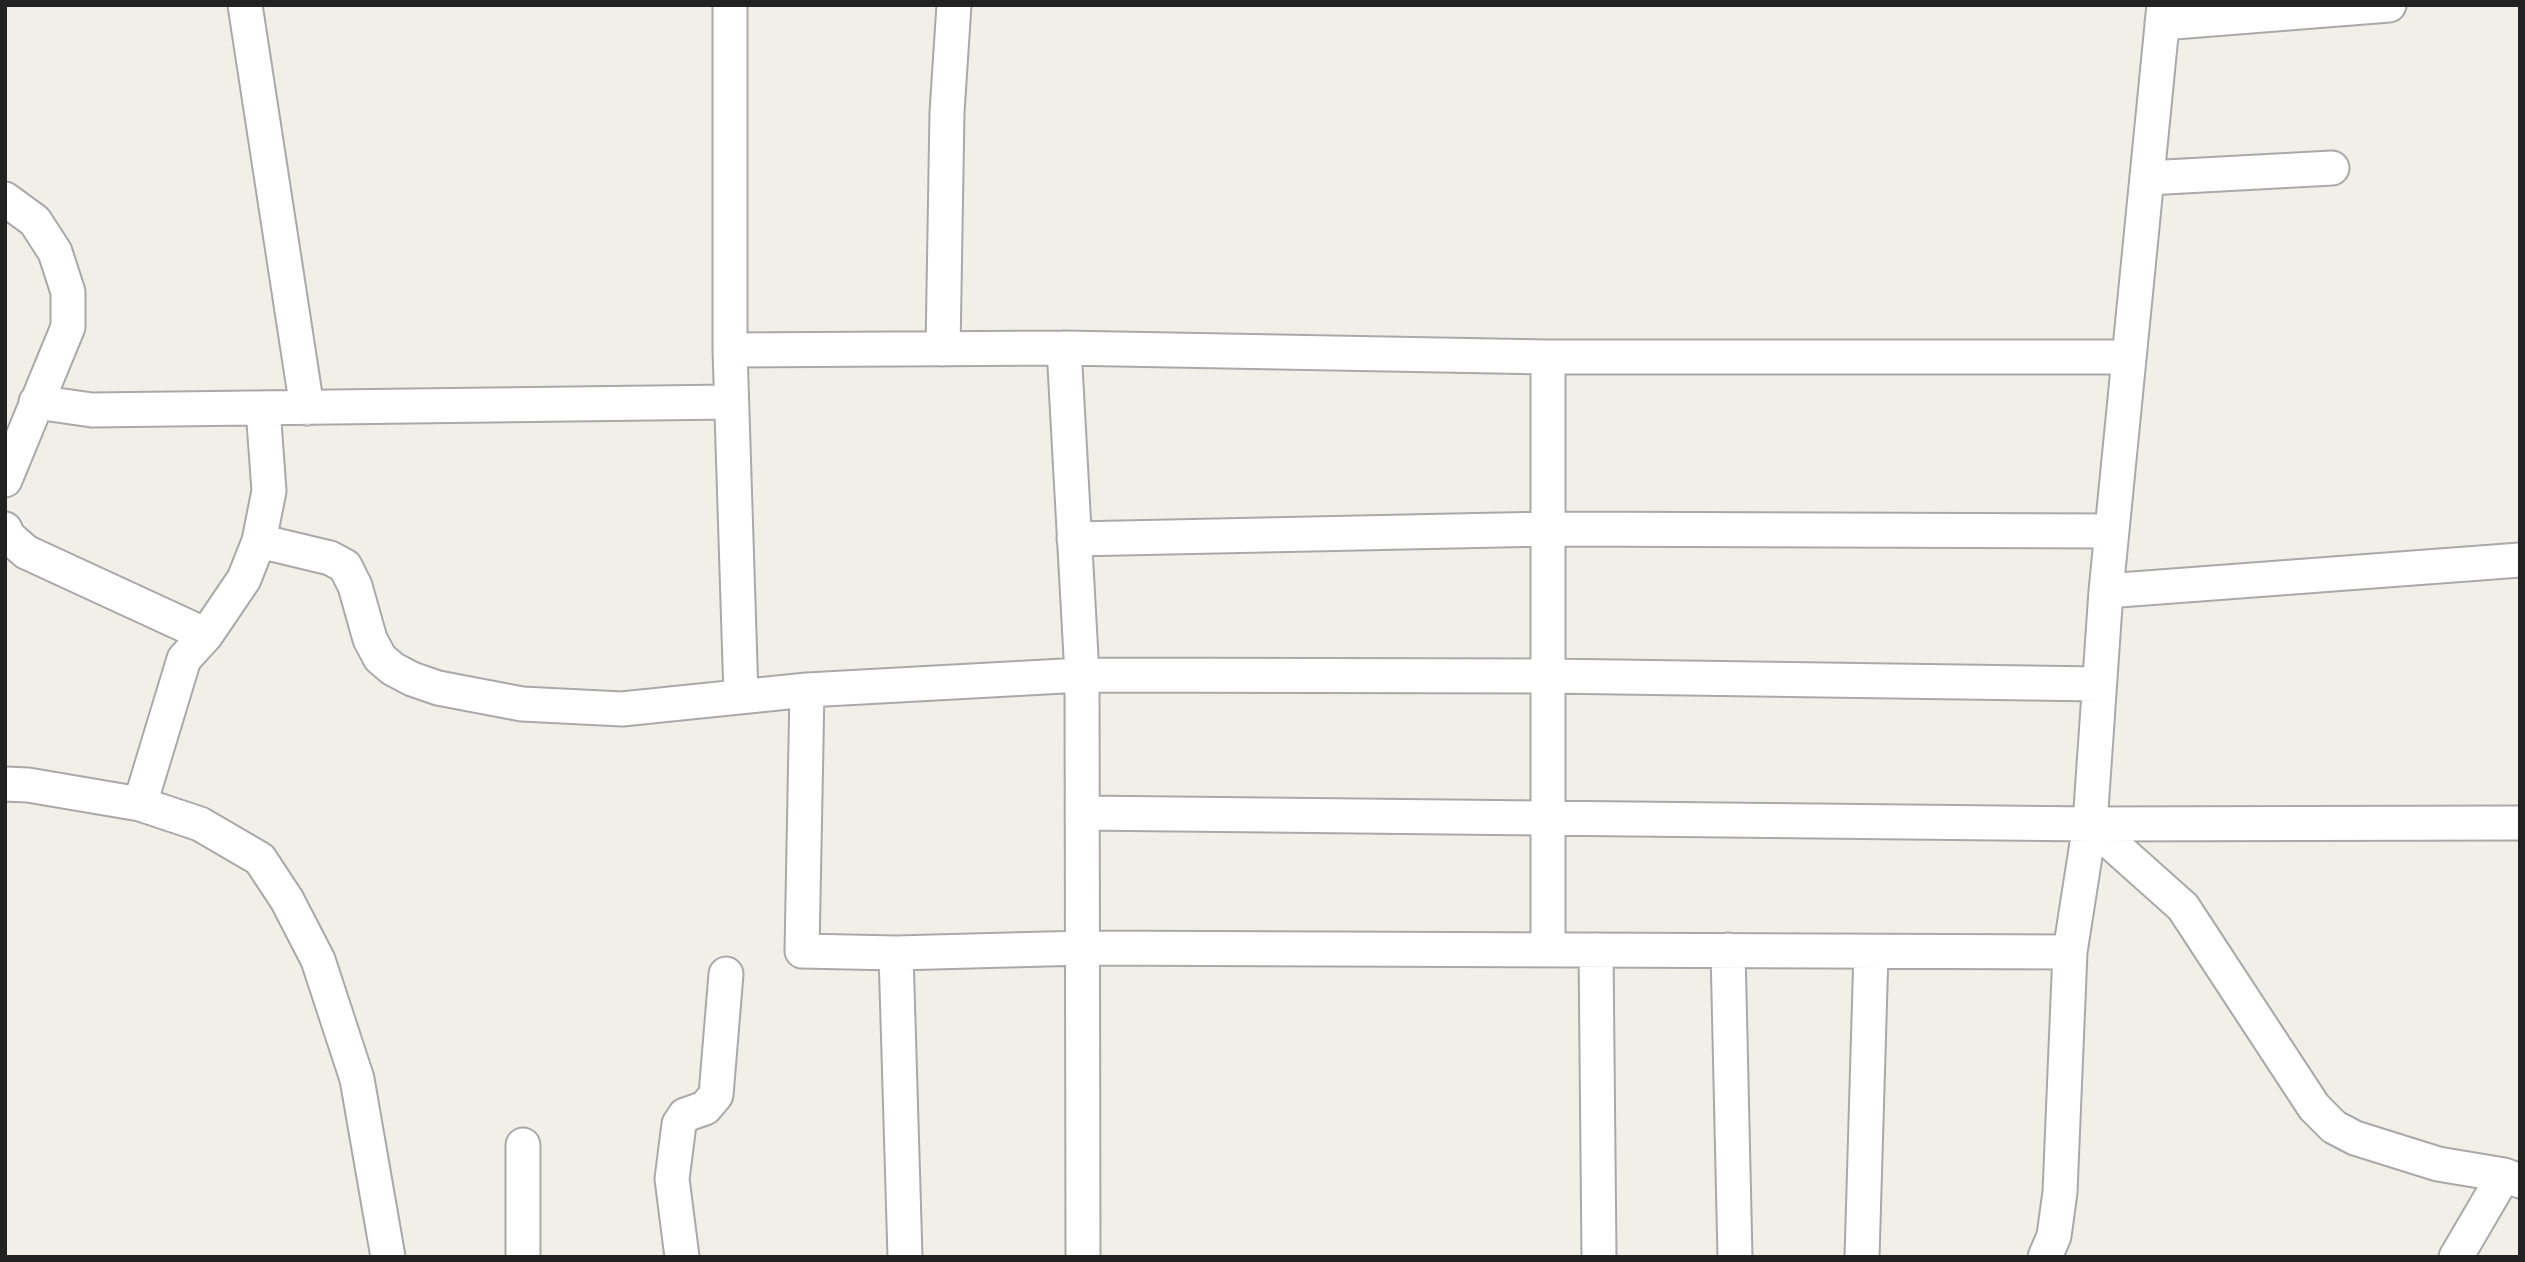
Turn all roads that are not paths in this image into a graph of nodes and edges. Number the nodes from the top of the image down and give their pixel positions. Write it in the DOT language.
graph roads {
  1 [pos="245,5"];
  2 [pos="730,5"];
  3 [pos="954,5"];
  4 [pos="2389,5"];
  5 [pos="2163,14"];
  6 [pos="2332,168"];
  7 [pos="2147,178"];
  8 [pos="5,199"];
  9 [pos="1064,348"];
  10 [pos="943,349"];
  11 [pos="730,350"];
  12 [pos="1548,357"];
  13 [pos="2129,357"];
  14 [pos="732,401"];
  15 [pos="36,402"];
  16 [pos="262,408"];
  17 [pos="307,408"];
  18 [pos="5,480"];
  19 [pos="5,528"];
  20 [pos="1548,529"];
  21 [pos="2112,531"];
  22 [pos="1074,539"];
  23 [pos="259,541"];
  24 [pos="2520,559"];
  25 [pos="2106,591"];
  26 [pos="206,635"];
  27 [pos="1082,675"];
  28 [pos="1549,676"];
  29 [pos="2099,684"];
  30 [pos="807,690"];
  31 [pos="741,696"];
  32 [pos="5,784"];
  33 [pos="140,804"];
  34 [pos="1083,813"];
  35 [pos="1548,817"];
  36 [pos="2520,823"];
  37 [pos="2090,824"];
  38 [pos="1084,948"];
  39 [pos="1548,950"];
  40 [pos="1596,950"];
  41 [pos="1728,950"];
  42 [pos="1871,952"];
  43 [pos="2070,952"];
  44 [pos="895,953"];
  45 [pos="726,974"];
  46 [pos="523,1144"];
  47 [pos="2512,1178"];
  48 [pos="388,1257"];
  49 [pos="523,1257"];
  50 [pos="682,1257"];
  51 [pos="905,1257"];
  52 [pos="1083,1257"];
  53 [pos="1599,1257"];
  54 [pos="1735,1257"];
  55 [pos="1862,1257"];
  56 [pos="2045,1257"];
  57 [pos="2456,1257"];
  1 -- 17 [label="street"];
  2 -- 11 [label="street"];
  3 -- 10 [label="street"];
  4 -- 5 [label="street"];
  5 -- 7 [label="street"];
  6 -- 7 [label="street"];
  7 -- 13 [label="street"];
  8 -- 15 [label="street"];
  9 -- 10 [label="street"];
  9 -- 12 [label="street"];
  9 -- 22 [label="street"];
  10 -- 11 [label="street"];
  11 -- 14 [label="street"];
  12 -- 13 [label="street"];
  12 -- 20 [label="street"];
  13 -- 21 [label="street"];
  14 -- 17 [label="street"];
  14 -- 31 [label="street"];
  15 -- 16 [label="street"];
  15 -- 18 [label="street"];
  16 -- 17 [label="street"];
  16 -- 23 [label="street"];
  19 -- 26 [label="street"];
  20 -- 21 [label="street"];
  20 -- 22 [label="street"];
  20 -- 28 [label="street"];
  21 -- 25 [label="street"];
  22 -- 27 [label="street"];
  23 -- 26 [label="street"];
  23 -- 31 [label="street"];
  24 -- 25 [label="street"];
  25 -- 29 [label="street"];
  26 -- 33 [label="street"];
  27 -- 28 [label="street"];
  27 -- 30 [label="street"];
  27 -- 34 [label="street"];
  28 -- 29 [label="street"];
  28 -- 35 [label="street"];
  29 -- 37 [label="street"];
  30 -- 31 [label="street"];
  30 -- 44 [label="street"];
  32 -- 33 [label="street"];
  33 -- 48 [label="street"];
  34 -- 35 [label="street"];
  34 -- 38 [label="street"];
  35 -- 37 [label="street"];
  35 -- 39 [label="street"];
  36 -- 37 [label="street"];
  37 -- 43 [label="street"];
  37 -- 47 [label="street"];
  38 -- 39 [label="street"];
  38 -- 44 [label="street"];
  38 -- 52 [label="street"];
  39 -- 40 [label="street"];
  40 -- 41 [label="street"];
  40 -- 53 [label="street"];
  41 -- 42 [label="street"];
  41 -- 54 [label="street"];
  42 -- 43 [label="street"];
  42 -- 55 [label="street"];
  43 -- 56 [label="street"];
  44 -- 51 [label="street"];
  45 -- 50 [label="street"];
  46 -- 49 [label="street"];
  47 -- 57 [label="street"];
}
